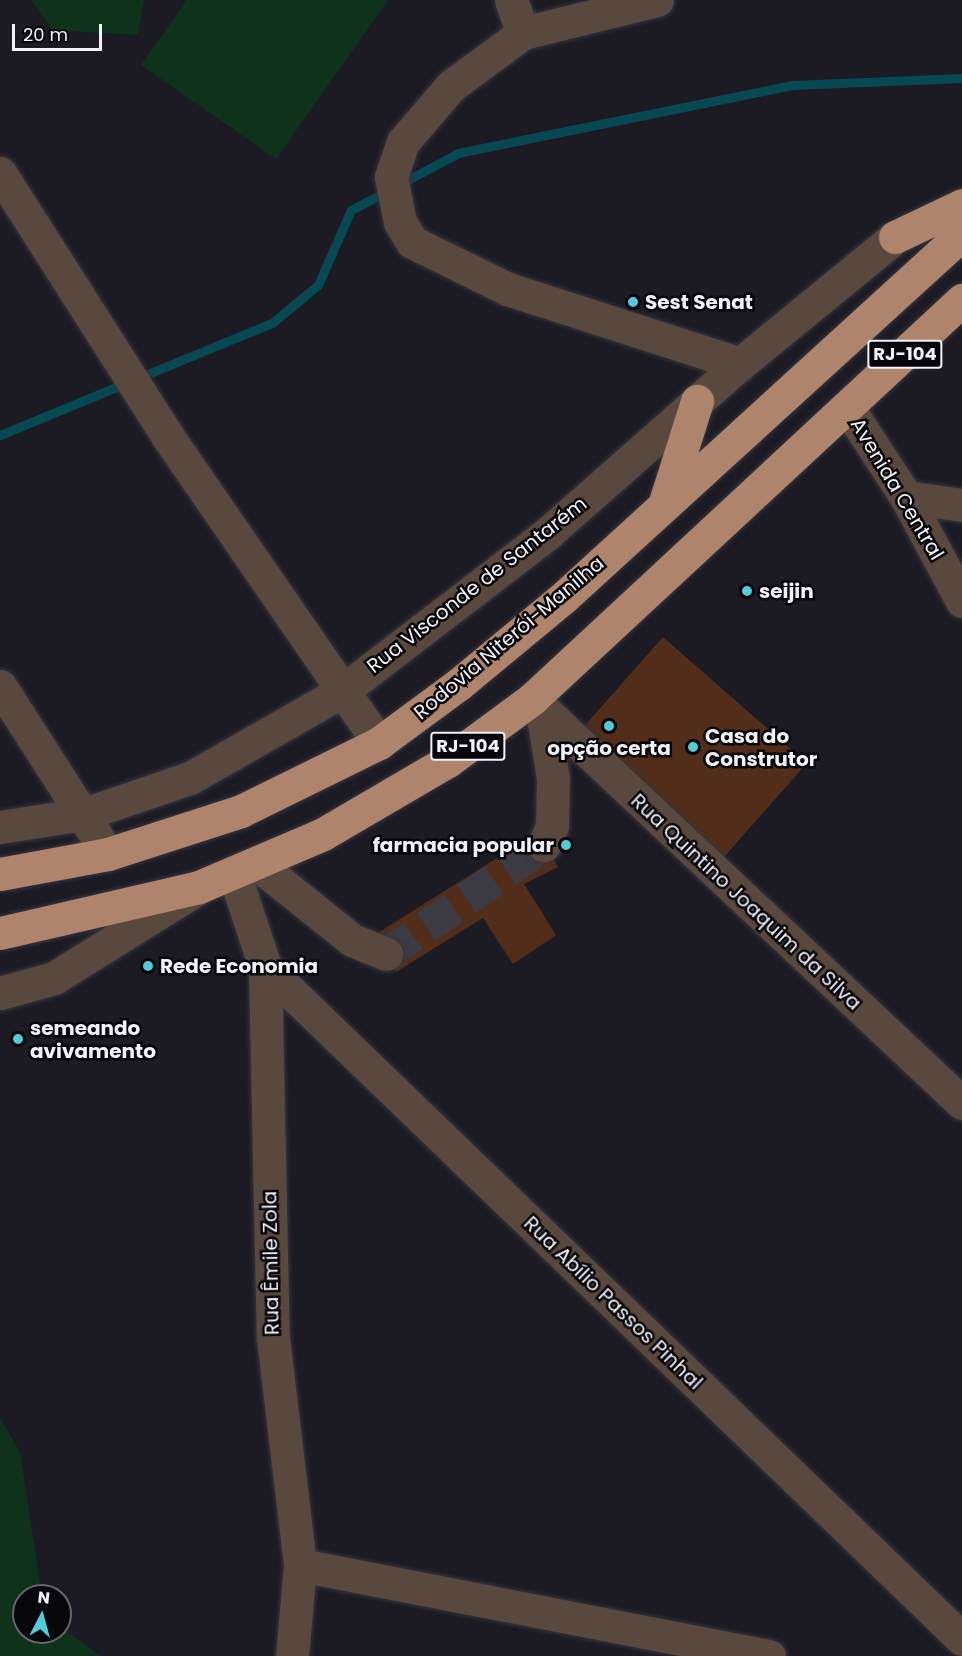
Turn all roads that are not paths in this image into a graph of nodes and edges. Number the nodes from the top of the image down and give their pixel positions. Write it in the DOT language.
graph roads {
  1 [pos="512,0"];
  2 [pos="657,0"];
  3 [pos="523,33"];
  4 [pos="0,173"];
  5 [pos="962,205"];
  6 [pos="10,213"];
  7 [pos="962,234"];
  8 [pos="894,237"];
  9 [pos="962,300"];
  10 [pos="740,363"];
  11 [pos="697,401"];
  12 [pos="848,408"];
  13 [pos="906,496"];
  14 [pos="665,501"];
  15 [pos="962,505"];
  16 [pos="962,601"];
  17 [pos="0,686"];
  18 [pos="340,692"];
  19 [pos="537,705"];
  20 [pos="379,743"];
  21 [pos="84,814"];
  22 [pos="0,827"];
  23 [pos="544,845"];
  24 [pos="108,854"];
  25 [pos="245,868"];
  26 [pos="0,874"];
  27 [pos="200,887"];
  28 [pos="304,902"];
  29 [pos="254,925"];
  30 [pos="0,933"];
  31 [pos="386,954"];
  32 [pos="265,967"];
  33 [pos="0,993"];
  34 [pos="962,1104"];
  35 [pos="300,1565"];
  36 [pos="962,1639"];
  37 [pos="291,1656"];
  38 [pos="769,1656"];
  1 -- 3 [label="street"];
  2 -- 3 [label="street"];
  3 -- 10 [label="street"];
  4 -- 6 [label="street"];
  5 -- 8 [label="highway"];
  6 -- 18 [label="street"];
  7 -- 14 [label="highway, Rodovia Niterói-Manilha / RJ-104"];
  8 -- 10 [label="street, Rua Visconde de Santarém"];
  9 -- 12 [label="highway, RJ-104"];
  10 -- 11 [label="street, Rua Visconde de Santarém"];
  11 -- 14 [label="highway"];
  11 -- 18 [label="street, Rua Visconde de Santarém"];
  12 -- 13 [label="street, Avenida Central"];
  12 -- 19 [label="highway, RJ-104"];
  13 -- 15 [label="street"];
  13 -- 16 [label="street, Avenida Central"];
  14 -- 20 [label="highway, Rodovia Niterói-Manilha / RJ-104"];
  17 -- 21 [label="street"];
  18 -- 20 [label="street"];
  18 -- 21 [label="street, Rua Visconde de Santarém"];
  19 -- 23 [label="street"];
  19 -- 25 [label="highway, RJ-104"];
  19 -- 34 [label="street, Rua Quintino Joaquim da Silva"];
  20 -- 24 [label="highway, Rodovia Niterói-Manilha / RJ-104"];
  21 -- 22 [label="street, Rua Visconde de Santarém"];
  21 -- 24 [label="street"];
  24 -- 26 [label="highway, Rodovia Niterói-Manilha / RJ-104"];
  25 -- 27 [label="highway, RJ-104"];
  25 -- 28 [label="street"];
  25 -- 29 [label="street, Rua Êmile Zola"];
  27 -- 30 [label="highway, RJ-104"];
  27 -- 33 [label="street"];
  28 -- 29 [label="street"];
  28 -- 31 [label="street"];
  29 -- 32 [label="street, Rua Êmile Zola"];
  32 -- 35 [label="street, Rua Êmile Zola"];
  32 -- 36 [label="street, Rua Abílio Passos Pinhal"];
  35 -- 37 [label="street, Rua Êmile Zola"];
  35 -- 38 [label="street"];
}
